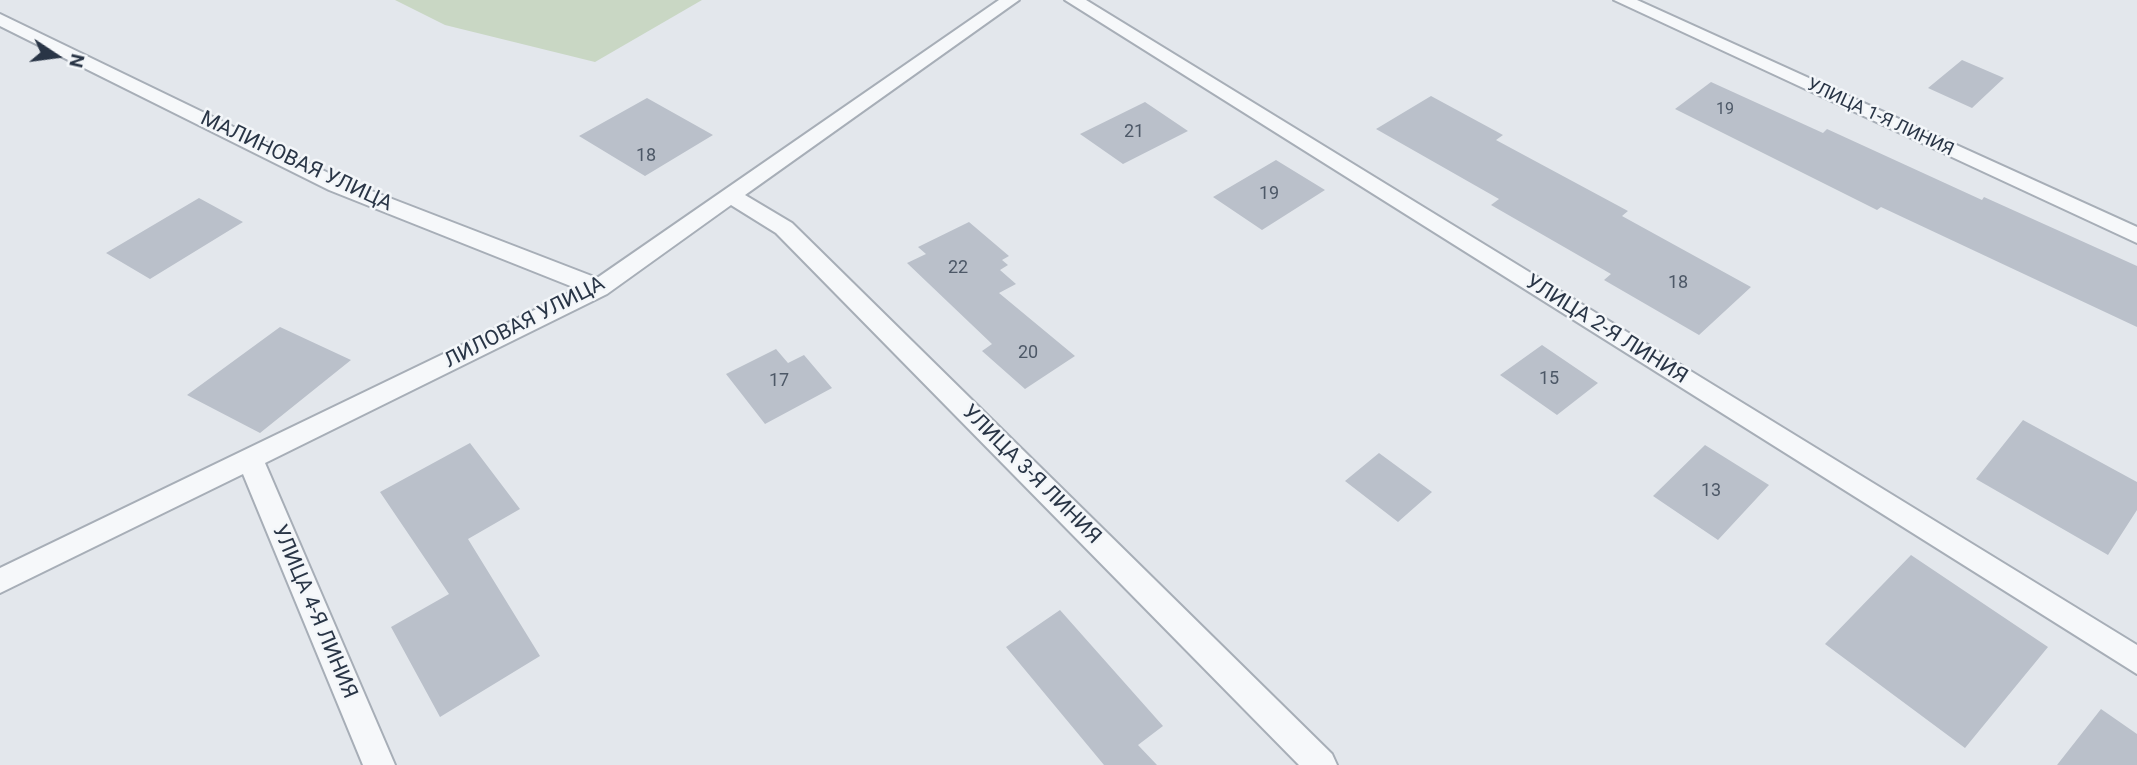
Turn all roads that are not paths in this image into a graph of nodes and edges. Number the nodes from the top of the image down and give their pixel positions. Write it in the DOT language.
graph roads {
  1 [pos="1010,0"];
  2 [pos="1074,0"];
  3 [pos="1623,0"];
  4 [pos="0,19"];
  5 [pos="731,196"];
  6 [pos="2137,236"];
  7 [pos="599,288"];
  8 [pos="250,459"];
  9 [pos="0,581"];
  10 [pos="2137,661"];
  11 [pos="379,765"];
  12 [pos="1321,765"];
  1 -- 5 [label="lane, ЛИЛОВАЯ УЛИЦА"];
  2 -- 10 [label="lane, УЛИЦА 2-Я ЛИНИЯ"];
  3 -- 6 [label="lane, УЛИЦА 1-Я ЛИНИЯ"];
  4 -- 7 [label="lane, МАЛИНОВАЯ УЛИЦА"];
  5 -- 7 [label="lane, ЛИЛОВАЯ УЛИЦА"];
  5 -- 12 [label="lane, УЛИЦА 3-Я ЛИНИЯ"];
  7 -- 8 [label="lane, ЛИЛОВАЯ УЛИЦА"];
  8 -- 9 [label="lane, ЛИЛОВАЯ УЛИЦА"];
  8 -- 11 [label="lane, УЛИЦА 4-Я ЛИНИЯ"];
}
